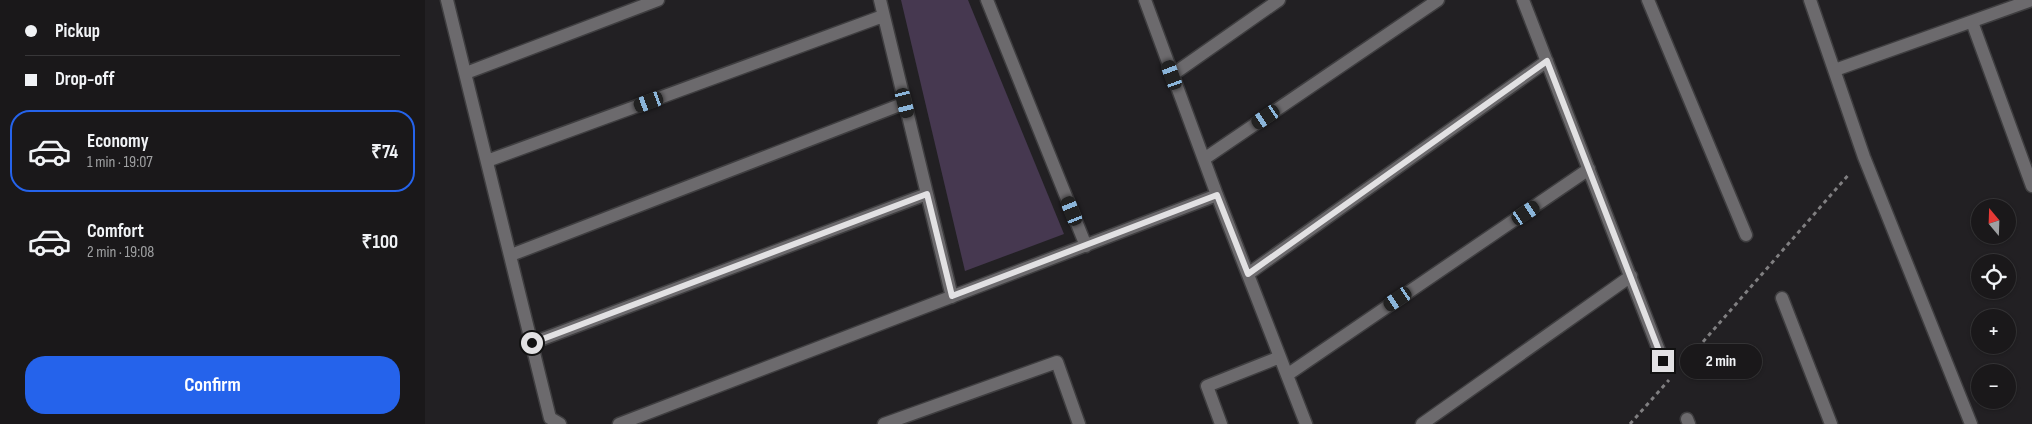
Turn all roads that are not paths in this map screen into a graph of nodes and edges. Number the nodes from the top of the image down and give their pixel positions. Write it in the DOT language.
graph roads {
  1 [pos="447,0"];
  2 [pos="658,0"];
  3 [pos="880,0"];
  4 [pos="987,0"];
  5 [pos="1145,0"];
  6 [pos="1279,0"];
  7 [pos="1437,0"];
  8 [pos="1523,0"];
  9 [pos="1649,0"];
  10 [pos="1810,0"];
  11 [pos="2032,0"];
  12 [pos="883,16"];
  13 [pos="1972,22"];
  14 [pos="1547,61"];
  15 [pos="1835,70"];
  16 [pos="466,73"];
  17 [pos="1172,75"];
  18 [pos="905,103"];
  19 [pos="1204,159"];
  20 [pos="487,161"];
  21 [pos="1589,169"];
  22 [pos="2032,186"];
  23 [pos="927,194"];
  24 [pos="1217,195"];
  25 [pos="1746,235"];
  26 [pos="1086,246"];
  27 [pos="511,255"];
  28 [pos="1248,274"];
  29 [pos="1631,276"];
  30 [pos="952,296"];
  31 [pos="1782,298"];
  32 [pos="532,343"];
  33 [pos="1280,357"];
  34 [pos="1663,361"];
  35 [pos="1287,375"];
  36 [pos="560,424"];
  37 [pos="619,424"];
  38 [pos="884,424"];
  39 [pos="1079,424"];
  40 [pos="1221,424"];
  41 [pos="1306,424"];
  42 [pos="1422,424"];
  43 [pos="1831,424"];
  44 [pos="1971,424"];
  1 -- 16 [label="street"];
  2 -- 16 [label="street"];
  3 -- 12 [label="street"];
  4 -- 26 [label="street"];
  5 -- 17 [label="street"];
  6 -- 17 [label="street"];
  7 -- 19 [label="street"];
  8 -- 14 [label="street"];
  9 -- 25 [label="street"];
  10 -- 15 [label="street"];
  11 -- 13 [label="street"];
  12 -- 18 [label="street"];
  12 -- 20 [label="street"];
  13 -- 15 [label="street"];
  13 -- 22 [label="street"];
  14 -- 21 [label="street"];
  14 -- 28 [label="street"];
  15 -- 44 [label="street"];
  16 -- 20 [label="street"];
  17 -- 19 [label="street"];
  18 -- 23 [label="street"];
  18 -- 27 [label="street"];
  19 -- 24 [label="street"];
  20 -- 27 [label="street"];
  21 -- 29 [label="street"];
  21 -- 35 [label="street"];
  23 -- 30 [label="street"];
  23 -- 32 [label="street"];
  24 -- 26 [label="street"];
  24 -- 28 [label="street"];
  26 -- 30 [label="street"];
  27 -- 32 [label="street"];
  28 -- 33 [label="street"];
  29 -- 34 [label="street"];
  29 -- 42 [label="street"];
  30 -- 37 [label="street"];
  31 -- 43 [label="street"];
  32 -- 36 [label="street"];
  33 -- 35 [label="street"];
  33 -- 40 [label="street"];
  35 -- 41 [label="street"];
  38 -- 39 [label="street"];
}
